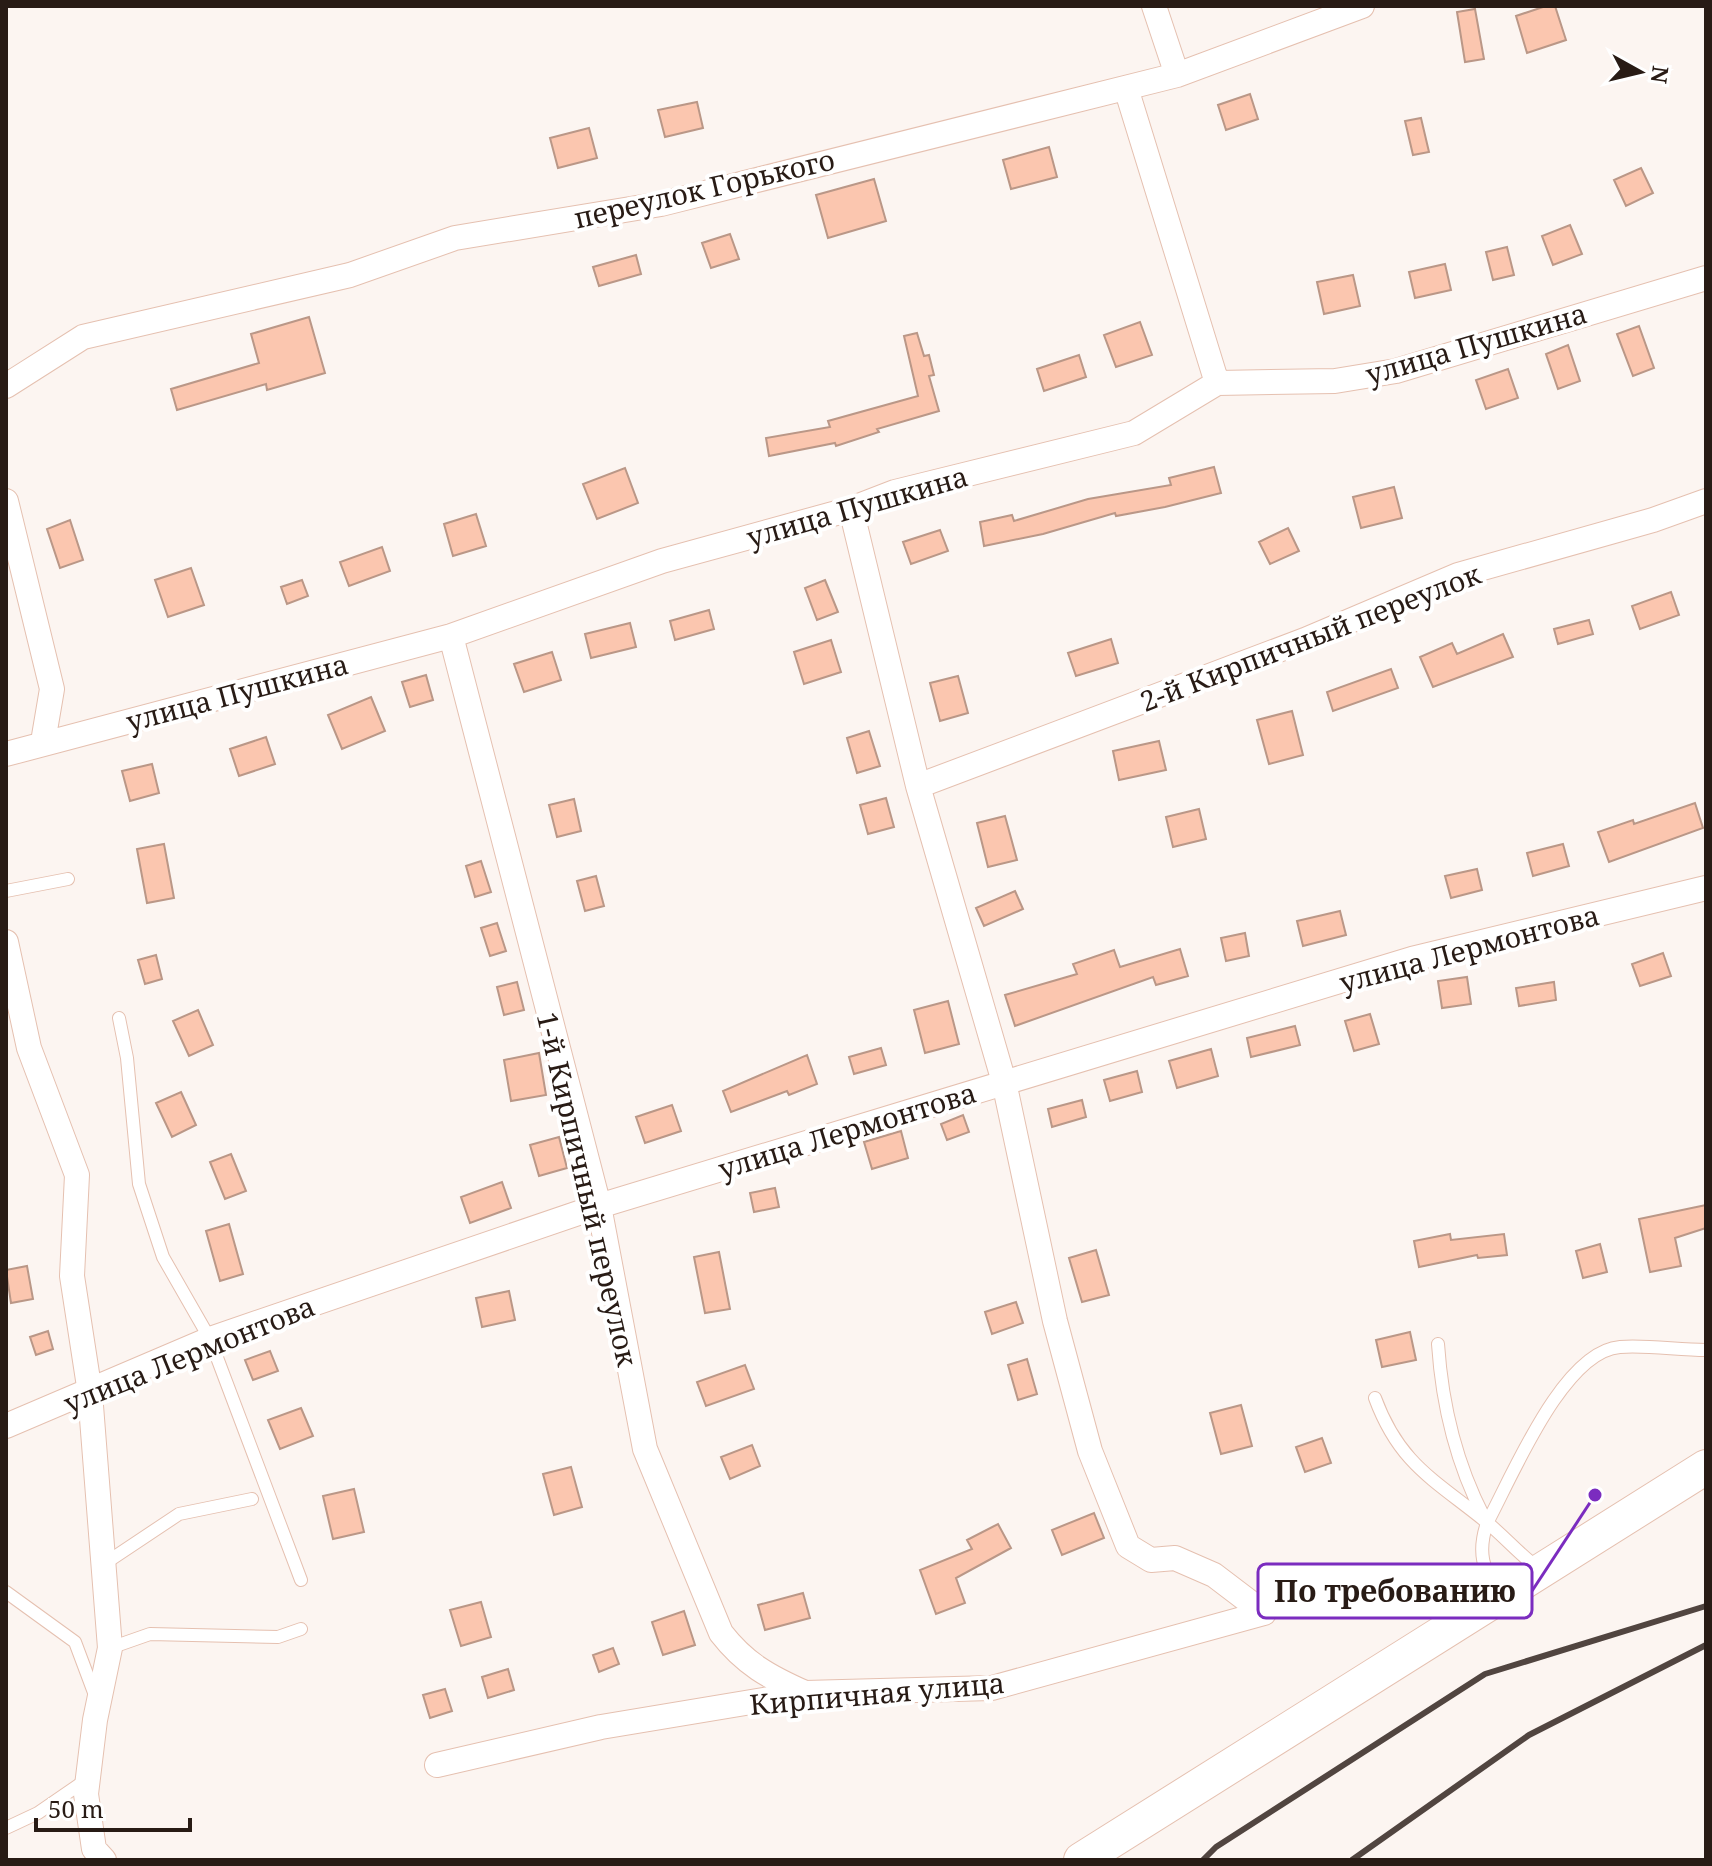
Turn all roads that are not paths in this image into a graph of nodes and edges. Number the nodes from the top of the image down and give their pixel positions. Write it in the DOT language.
graph roads {
  1 [pos="1154,6"];
  2 [pos="1362,6"];
  3 [pos="1177,75"];
  4 [pos="1126,88"];
  5 [pos="1706,278"];
  6 [pos="1217,383"];
  7 [pos="6,386"];
  8 [pos="6,501"];
  9 [pos="1706,501"];
  10 [pos="851,509"];
  11 [pos="451,636"];
  12 [pos="43,742"];
  13 [pos="6,754"];
  14 [pos="918,786"];
  15 [pos="68,879"];
  16 [pos="1706,888"];
  17 [pos="6,891"];
  18 [pos="6,942"];
  19 [pos="119,1018"];
  20 [pos="1004,1082"];
  21 [pos="599,1206"];
  22 [pos="210,1339"];
  23 [pos="1438,1344"];
  24 [pos="1706,1350"];
  25 [pos="90,1393"];
  26 [pos="1375,1398"];
  27 [pos="6,1426"];
  28 [pos="1706,1467"];
  29 [pos="252,1499"];
  30 [pos="1487,1523"];
  31 [pos="104,1564"];
  32 [pos="1541,1571"];
  33 [pos="301,1580"];
  34 [pos="6,1592"];
  35 [pos="1501,1597"];
  36 [pos="1264,1613"];
  37 [pos="301,1629"];
  38 [pos="110,1648"];
  39 [pos="805,1693"];
  40 [pos="98,1705"];
  41 [pos="437,1765"];
  42 [pos="88,1778"];
  43 [pos="6,1828"];
  44 [pos="104,1860"];
  45 [pos="1081,1860"];
  1 -- 3 [label="street"];
  2 -- 3 [label="street, переулок Горького"];
  3 -- 4 [label="street, переулок Горького"];
  4 -- 6 [label="street"];
  4 -- 7 [label="street, переулок Горького"];
  5 -- 6 [label="street, улица Пушкина"];
  6 -- 10 [label="street, улица Пушкина"];
  8 -- 12 [label="street"];
  9 -- 14 [label="street, 2-й Кирпичный переулок"];
  10 -- 11 [label="street, улица Пушкина"];
  10 -- 14 [label="street"];
  11 -- 12 [label="street, улица Пушкина"];
  11 -- 21 [label="street, 1-й Кирпичный переулок"];
  12 -- 13 [label="street, улица Пушкина"];
  14 -- 20 [label="street"];
  15 -- 17 [label="lane"];
  16 -- 20 [label="street, улица Лермонтова"];
  18 -- 25 [label="street"];
  19 -- 22 [label="lane"];
  20 -- 21 [label="street, улица Лермонтова"];
  20 -- 36 [label="street"];
  21 -- 22 [label="street, улица Лермонтова"];
  21 -- 39 [label="street, 1-й Кирпичный переулок"];
  22 -- 25 [label="street, улица Лермонтова"];
  22 -- 33 [label="lane"];
  23 -- 30 [label="lane"];
  24 -- 30 [label="lane"];
  25 -- 27 [label="street, улица Лермонтова"];
  25 -- 31 [label="street"];
  26 -- 30 [label="lane"];
  28 -- 32 [label="street"];
  29 -- 31 [label="lane"];
  30 -- 32 [label="lane"];
  30 -- 35 [label="lane"];
  31 -- 38 [label="street"];
  32 -- 35 [label="street"];
  34 -- 40 [label="lane"];
  35 -- 36 [label="lane"];
  35 -- 45 [label="street"];
  36 -- 39 [label="street, Кирпичная улица"];
  37 -- 38 [label="lane"];
  38 -- 40 [label="street"];
  39 -- 41 [label="street, Кирпичная улица"];
  40 -- 42 [label="street"];
  42 -- 43 [label="lane"];
  42 -- 44 [label="street"];
}
